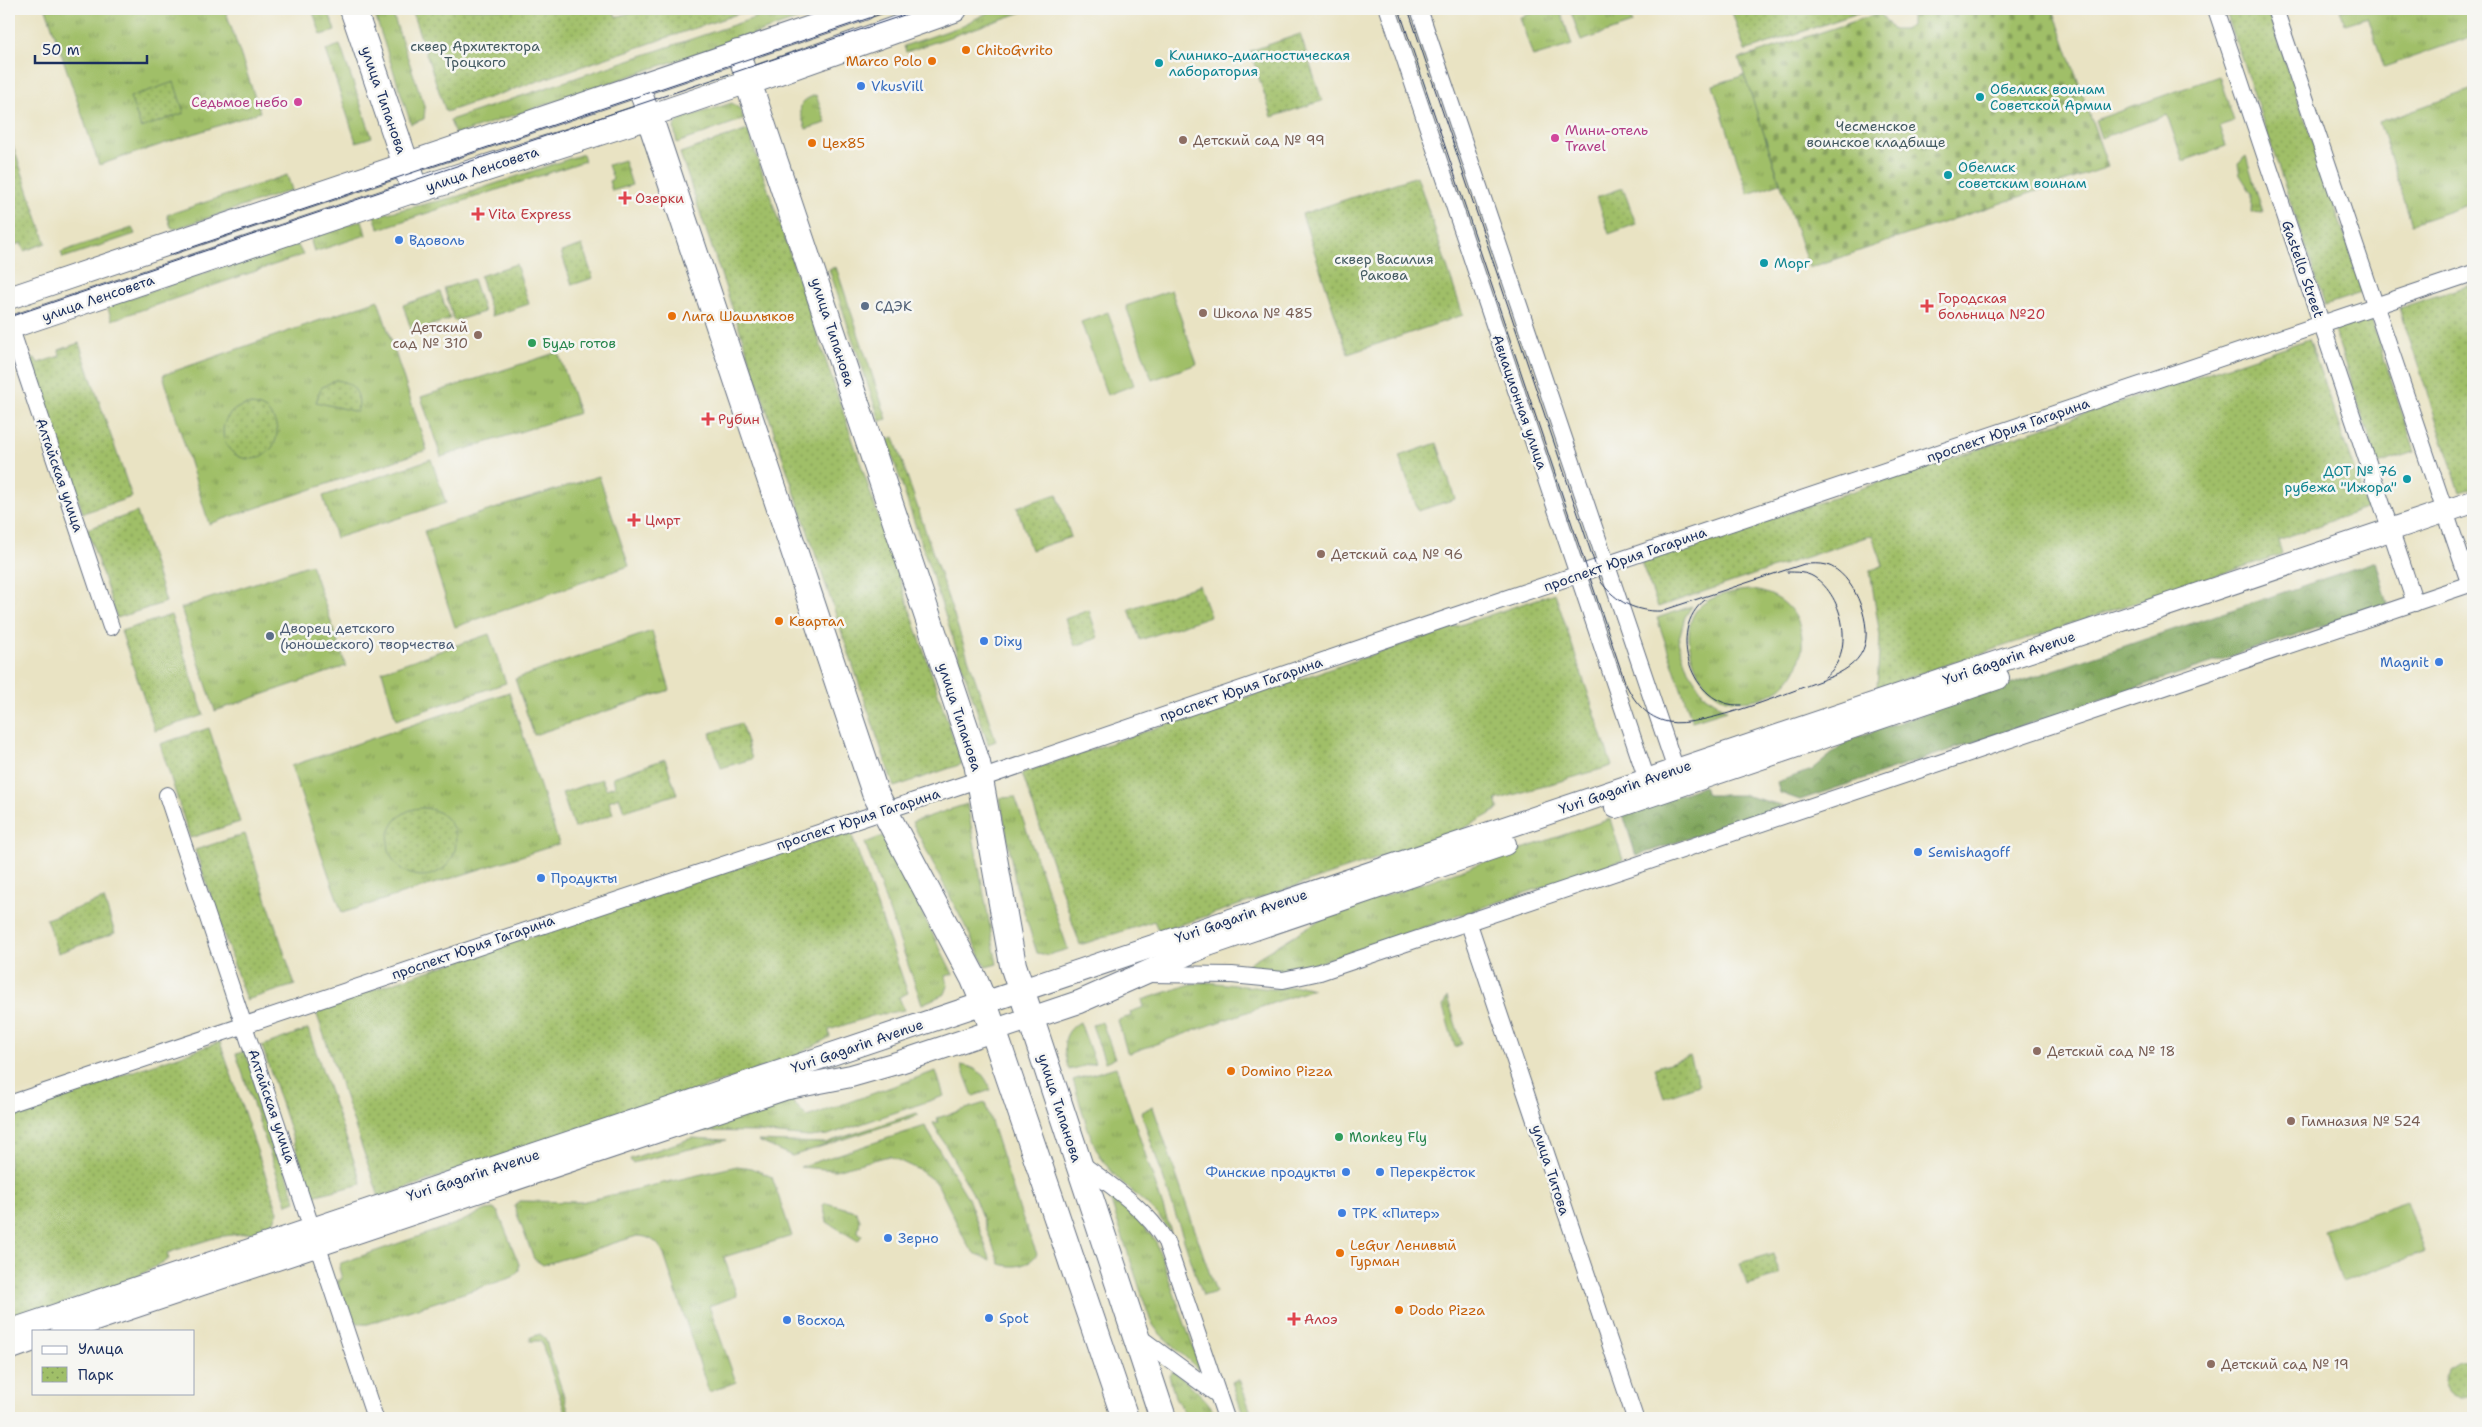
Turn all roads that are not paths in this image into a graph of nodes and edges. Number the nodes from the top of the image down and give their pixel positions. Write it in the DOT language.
graph roads {
  1 [pos="353,9"];
  2 [pos="864,9"];
  3 [pos="954,9"];
  4 [pos="1388,9"];
  5 [pos="1419,9"];
  6 [pos="2216,9"];
  7 [pos="2275,9"];
  8 [pos="738,51"];
  9 [pos="748,82"];
  10 [pos="638,85"];
  11 [pos="649,116"];
  12 [pos="406,164"];
  13 [pos="415,191"];
  14 [pos="2473,273"];
  15 [pos="9,298"];
  16 [pos="2376,306"];
  17 [pos="2322,324"];
  18 [pos="9,326"];
  19 [pos="2473,502"];
  20 [pos="2447,518"];
  21 [pos="2473,518"];
  22 [pos="2393,536"];
  23 [pos="1606,565"];
  24 [pos="1578,574"];
  25 [pos="2472,584"];
  26 [pos="2416,603"];
  27 [pos="111,627"];
  28 [pos="1678,777"];
  29 [pos="980,779"];
  30 [pos="1650,787"];
  31 [pos="167,795"];
  32 [pos="886,810"];
  33 [pos="1468,921"];
  34 [pos="1144,974"];
  35 [pos="1021,990"];
  36 [pos="984,1003"];
  37 [pos="1030,1018"];
  38 [pos="244,1024"];
  39 [pos="994,1030"];
  40 [pos="9,1104"];
  41 [pos="1077,1160"];
  42 [pos="316,1236"];
  43 [pos="65,1330"];
  44 [pos="9,1331"];
  45 [pos="1135,1334"];
  46 [pos="32,1341"];
  47 [pos="9,1349"];
  48 [pos="1218,1395"];
  49 [pos="375,1418"];
  50 [pos="1125,1418"];
  51 [pos="1163,1418"];
  52 [pos="1226,1418"];
  53 [pos="1635,1418"];
  1 -- 12 [label="main road, улица Типанова"];
  2 -- 8 [label="main road, улица Ленсовета"];
  3 -- 9 [label="main road, улица Ленсовета"];
  4 -- 24 [label="street, Авиационная улица"];
  5 -- 23 [label="street"];
  6 -- 17 [label="street, Gastello Street"];
  7 -- 16 [label="street"];
  8 -- 9 [label="main road, улица Типанова"];
  8 -- 10 [label="main road, улица Ленсовета"];
  9 -- 11 [label="main road, улица Ленсовета"];
  9 -- 29 [label="main road, улица Типанова"];
  10 -- 11 [label="main road"];
  10 -- 12 [label="main road, улица Ленсовета"];
  11 -- 13 [label="main road, улица Ленсовета"];
  11 -- 32 [label="main road"];
  12 -- 13 [label="main road, улица Типанова"];
  12 -- 15 [label="main road, улица Ленсовета"];
  13 -- 18 [label="main road, улица Ленсовета"];
  14 -- 16 [label="street, проспект Юрия Гагарина"];
  16 -- 17 [label="street, проспект Юрия Гагарина"];
  16 -- 20 [label="street"];
  17 -- 22 [label="street, Gastello Street"];
  17 -- 23 [label="street, проспект Юрия Гагарина"];
  18 -- 27 [label="street, Алтайская улица"];
  19 -- 20 [label="main road, Yuri Gagarin Avenue"];
  20 -- 21 [label="main road, Yuri Gagarin Avenue"];
  20 -- 22 [label="main road, Yuri Gagarin Avenue"];
  20 -- 25 [label="street"];
  22 -- 26 [label="street"];
  22 -- 28 [label="main road, Yuri Gagarin Avenue"];
  23 -- 24 [label="street, проспект Юрия Гагарина"];
  23 -- 28 [label="street"];
  24 -- 29 [label="street, проспект Юрия Гагарина"];
  24 -- 30 [label="street, Авиационная улица"];
  25 -- 26 [label="street, Yuri Gagarin Avenue"];
  26 -- 33 [label="street, Yuri Gagarin Avenue"];
  28 -- 30 [label="main road, Yuri Gagarin Avenue"];
  29 -- 32 [label="street, проспект Юрия Гагарина"];
  29 -- 35 [label="main road, улица Типанова"];
  30 -- 34 [label="main road, Yuri Gagarin Avenue"];
  30 -- 35 [label="main road, Yuri Gagarin Avenue"];
  31 -- 38 [label="street, Алтайская улица"];
  32 -- 36 [label="main road"];
  32 -- 38 [label="street, проспект Юрия Гагарина"];
  33 -- 34 [label="street, Yuri Gagarin Avenue"];
  33 -- 53 [label="street, улица Титова"];
  34 -- 37 [label="main road, Yuri Gagarin Avenue"];
  35 -- 36 [label="main road, Yuri Gagarin Avenue"];
  35 -- 37 [label="main road, улица Типанова"];
  36 -- 39 [label="main road"];
  36 -- 42 [label="main road, Yuri Gagarin Avenue"];
  37 -- 39 [label="main road, Yuri Gagarin Avenue"];
  37 -- 41 [label="main road, улица Типанова"];
  38 -- 40 [label="street, проспект Юрия Гагарина"];
  38 -- 42 [label="street, Алтайская улица"];
  39 -- 42 [label="main road, Yuri Gagarin Avenue"];
  39 -- 50 [label="main road"];
  41 -- 45 [label="main road, улица Типанова"];
  41 -- 48 [label="street"];
  42 -- 43 [label="main road, Yuri Gagarin Avenue"];
  42 -- 44 [label="main road, Yuri Gagarin Avenue"];
  42 -- 49 [label="street, Алтайская улица"];
  45 -- 48 [label="street"];
  45 -- 51 [label="main road, улица Типанова"];
  46 -- 47 [label="main road"];
  48 -- 52 [label="street"];
}
